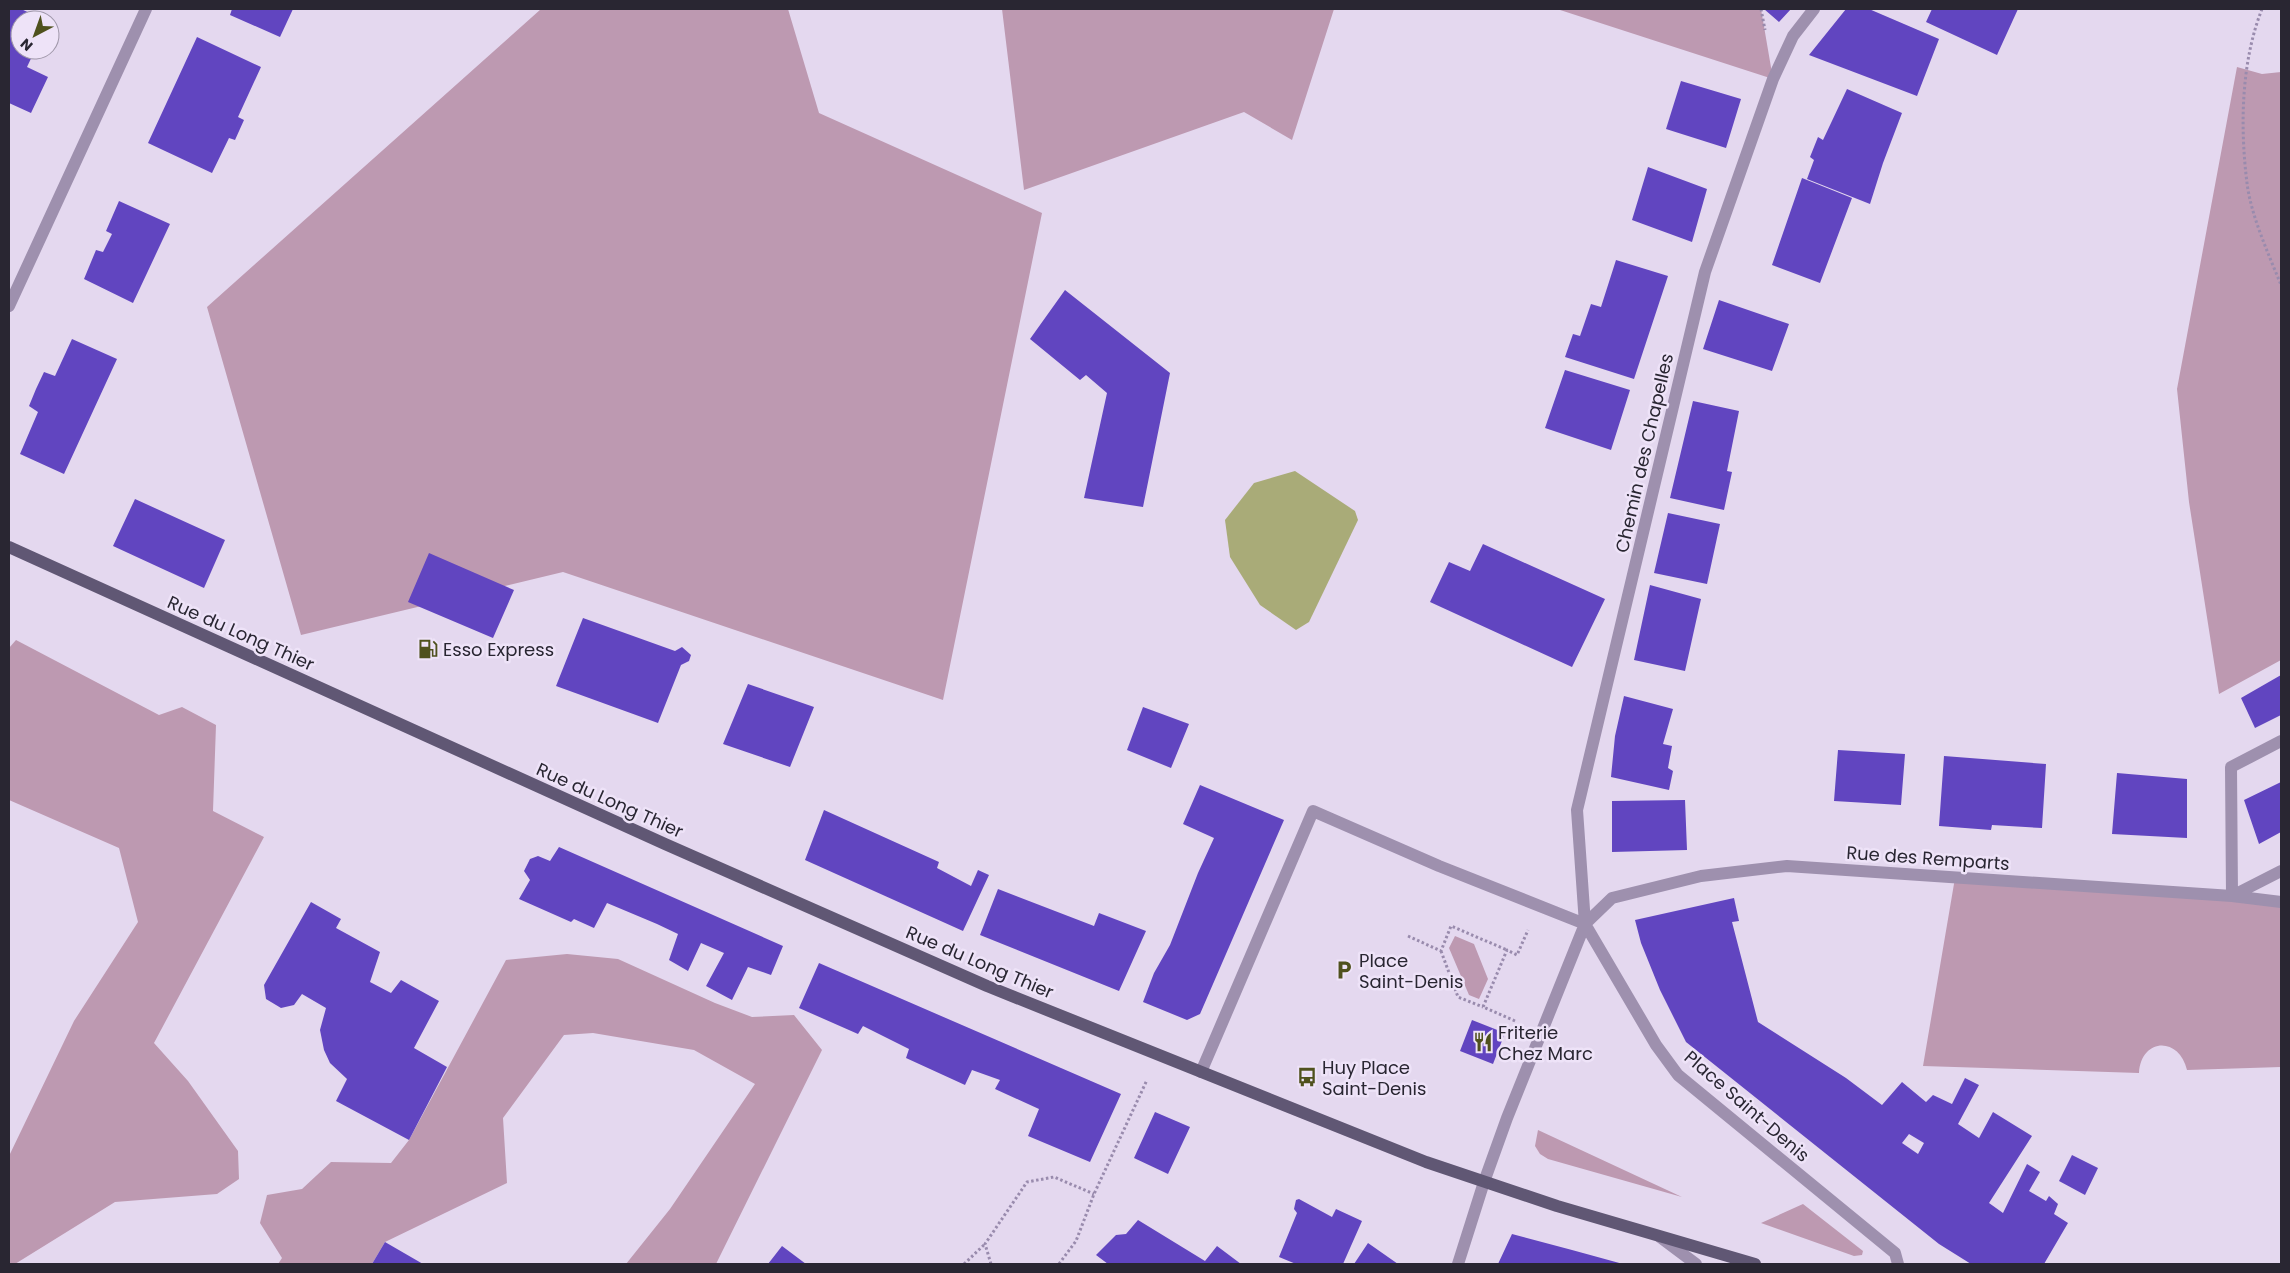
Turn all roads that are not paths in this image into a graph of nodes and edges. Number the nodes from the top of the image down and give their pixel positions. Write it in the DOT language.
graph roads {
  1 [pos="146,9"];
  2 [pos="1814,9"];
  3 [pos="9,306"];
  4 [pos="9,547"];
  5 [pos="2281,741"];
  6 [pos="2281,871"];
  7 [pos="2232,896"];
  8 [pos="2281,902"];
  9 [pos="1585,924"];
  10 [pos="1201,1072"];
  11 [pos="1484,1182"];
  12 [pos="1656,1234"];
  13 [pos="1458,1264"];
  14 [pos="1696,1264"];
  15 [pos="1755,1264"];
  16 [pos="1898,1264"];
  1 -- 3 [label="street"];
  2 -- 9 [label="street, Chemin des Chapelles"];
  4 -- 10 [label="main road, Rue du Long Thier"];
  5 -- 7 [label="street"];
  6 -- 7 [label="street"];
  7 -- 8 [label="street, Rue des Remparts"];
  7 -- 9 [label="street, Rue des Remparts"];
  9 -- 10 [label="street"];
  9 -- 11 [label="street"];
  9 -- 16 [label="street, Place Saint-Denis"];
  10 -- 11 [label="main road"];
  11 -- 12 [label="main road"];
  11 -- 13 [label="street"];
  12 -- 14 [label="street"];
  12 -- 15 [label="main road"];
}
